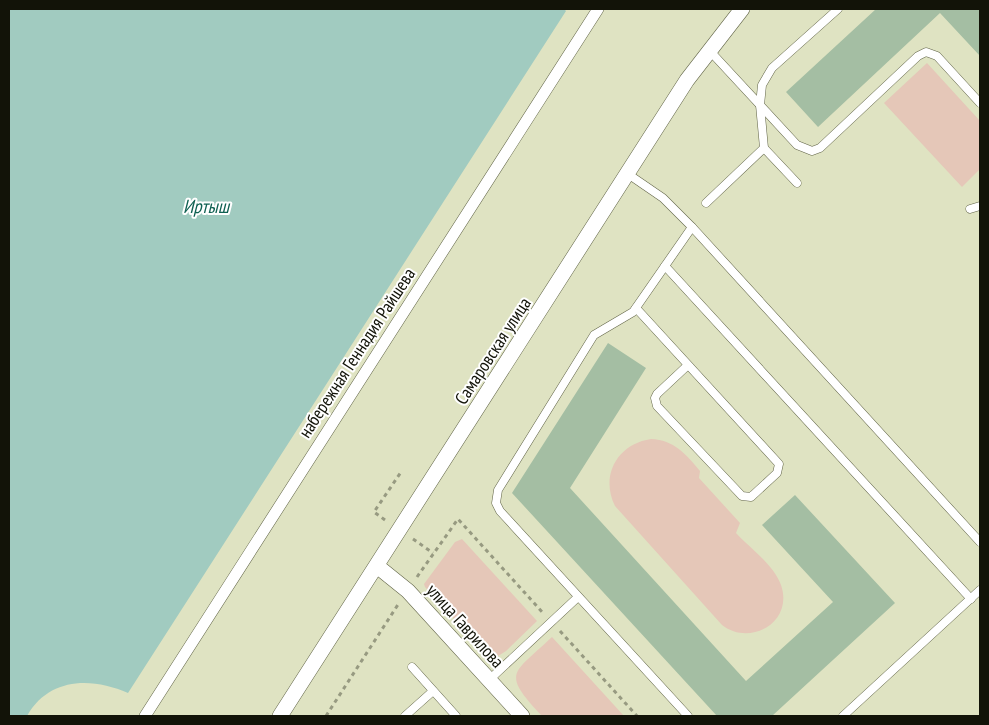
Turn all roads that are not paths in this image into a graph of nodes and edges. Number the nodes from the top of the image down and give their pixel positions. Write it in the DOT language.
graph roads {
  1 [pos="598,9"];
  2 [pos="742,9"];
  3 [pos="838,9"];
  4 [pos="709,50"];
  5 [pos="980,103"];
  6 [pos="760,105"];
  7 [pos="764,148"];
  8 [pos="628,174"];
  9 [pos="797,183"];
  10 [pos="706,203"];
  11 [pos="980,206"];
  12 [pos="970,209"];
  13 [pos="692,227"];
  14 [pos="665,266"];
  15 [pos="636,308"];
  16 [pos="688,365"];
  17 [pos="980,542"];
  18 [pos="377,566"];
  19 [pos="980,590"];
  20 [pos="578,597"];
  21 [pos="971,599"];
  22 [pos="412,667"];
  23 [pos="489,680"];
  24 [pos="433,691"];
  25 [pos="145,716"];
  26 [pos="280,716"];
  27 [pos="405,716"];
  28 [pos="456,716"];
  29 [pos="522,716"];
  30 [pos="688,716"];
  31 [pos="843,716"];
  1 -- 25 [label="street, набережная Геннадия Райшева"];
  2 -- 4 [label="street, Самаровская улица"];
  3 -- 6 [label="lane"];
  4 -- 6 [label="lane"];
  4 -- 8 [label="street, Самаровская улица"];
  5 -- 6 [label="lane"];
  6 -- 7 [label="lane"];
  7 -- 9 [label="lane"];
  7 -- 10 [label="lane"];
  8 -- 13 [label="lane"];
  8 -- 18 [label="street, Самаровская улица"];
  11 -- 12 [label="lane"];
  13 -- 14 [label="lane"];
  13 -- 17 [label="lane"];
  14 -- 15 [label="lane"];
  14 -- 21 [label="lane"];
  15 -- 16 [label="lane"];
  15 -- 20 [label="lane"];
  16 -- 16 [label="lane"];
  18 -- 23 [label="street, улица Гаврилова"];
  18 -- 26 [label="street, Самаровская улица"];
  19 -- 21 [label="lane"];
  20 -- 23 [label="lane"];
  20 -- 30 [label="lane"];
  21 -- 31 [label="lane"];
  22 -- 24 [label="lane"];
  23 -- 29 [label="street, улица Гаврилова"];
  24 -- 27 [label="lane"];
  24 -- 28 [label="lane"];
}
